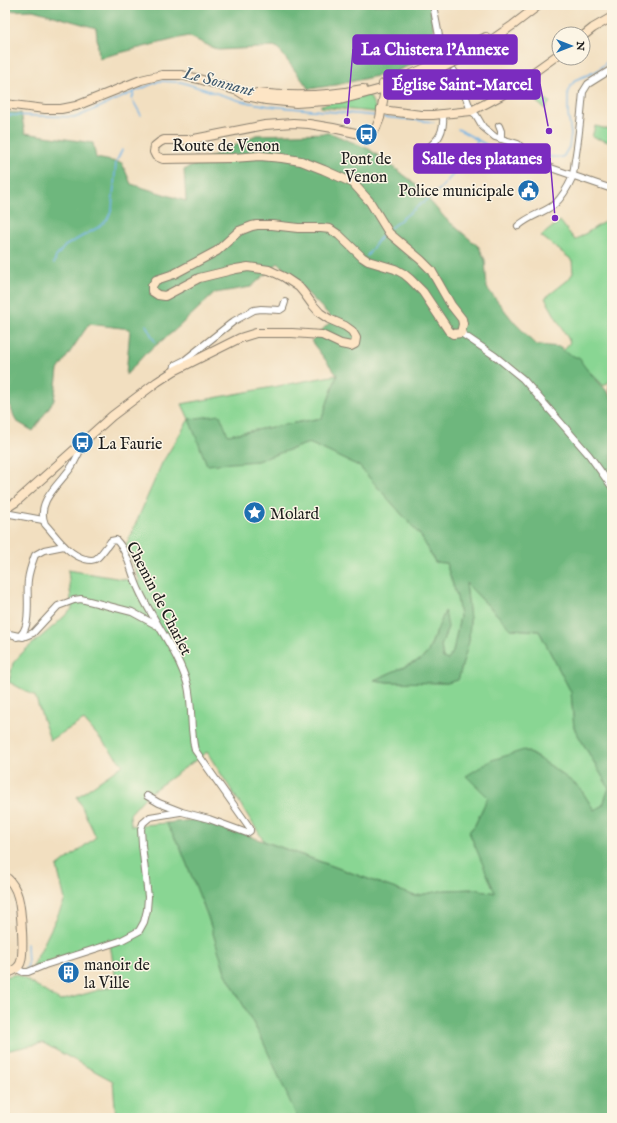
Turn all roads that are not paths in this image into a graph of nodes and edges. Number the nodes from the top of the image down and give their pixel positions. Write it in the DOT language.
graph roads {
  1 [pos="433,5"];
  2 [pos="532,5"];
  3 [pos="539,5"];
  4 [pos="612,17"];
  5 [pos="591,30"];
  6 [pos="551,60"];
  7 [pos="451,64"];
  8 [pos="612,69"];
  9 [pos="383,86"];
  10 [pos="372,89"];
  11 [pos="5,104"];
  12 [pos="471,111"];
  13 [pos="381,114"];
  14 [pos="443,114"];
  15 [pos="499,126"];
  16 [pos="498,138"];
  17 [pos="502,153"];
  18 [pos="418,157"];
  19 [pos="526,157"];
  20 [pos="572,176"];
  21 [pos="612,189"];
  22 [pos="518,226"];
  23 [pos="285,302"];
  24 [pos="461,333"];
  25 [pos="174,371"];
  26 [pos="612,385"];
  27 [pos="612,397"];
  28 [pos="79,446"];
  29 [pos="612,487"];
  30 [pos="5,509"];
  31 [pos="5,513"];
  32 [pos="43,520"];
  33 [pos="64,546"];
  34 [pos="158,625"];
  35 [pos="5,633"];
  36 [pos="17,636"];
  37 [pos="147,796"];
  38 [pos="182,812"];
  39 [pos="5,876"];
  40 [pos="17,969"];
  41 [pos="5,974"];
  42 [pos="5,1114"];
  43 [pos="7,1118"];
  1 -- 7 [label="street"];
  2 -- 7 [label="street"];
  3 -- 7 [label="street"];
  4 -- 5 [label="street"];
  6 -- 12 [label="street"];
  7 -- 9 [label="street"];
  7 -- 12 [label="street"];
  8 -- 20 [label="street"];
  9 -- 10 [label="street"];
  9 -- 13 [label="street"];
  10 -- 11 [label="street"];
  10 -- 13 [label="street"];
  12 -- 14 [label="street"];
  12 -- 16 [label="street"];
  13 -- 14 [label="street"];
  13 -- 24 [label="street, Route de Venon"];
  14 -- 18 [label="street"];
  15 -- 16 [label="street"];
  16 -- 19 [label="street"];
  17 -- 19 [label="street"];
  19 -- 20 [label="street"];
  20 -- 21 [label="street"];
  20 -- 22 [label="street"];
  23 -- 25 [label="street"];
  24 -- 25 [label="street"];
  24 -- 29 [label="street"];
  25 -- 28 [label="street"];
  26 -- 27 [label="street"];
  28 -- 30 [label="street"];
  28 -- 32 [label="street"];
  31 -- 32 [label="street"];
  32 -- 33 [label="street, Chemin de Charlet"];
  33 -- 34 [label="street, Chemin de Charlet"];
  33 -- 36 [label="street"];
  34 -- 36 [label="street"];
  34 -- 38 [label="street, Chemin de Charlet"];
  35 -- 36 [label="street"];
  37 -- 38 [label="street"];
  38 -- 40 [label="street"];
  39 -- 40 [label="street"];
  40 -- 41 [label="street"];
  42 -- 43 [label="street"];
}
